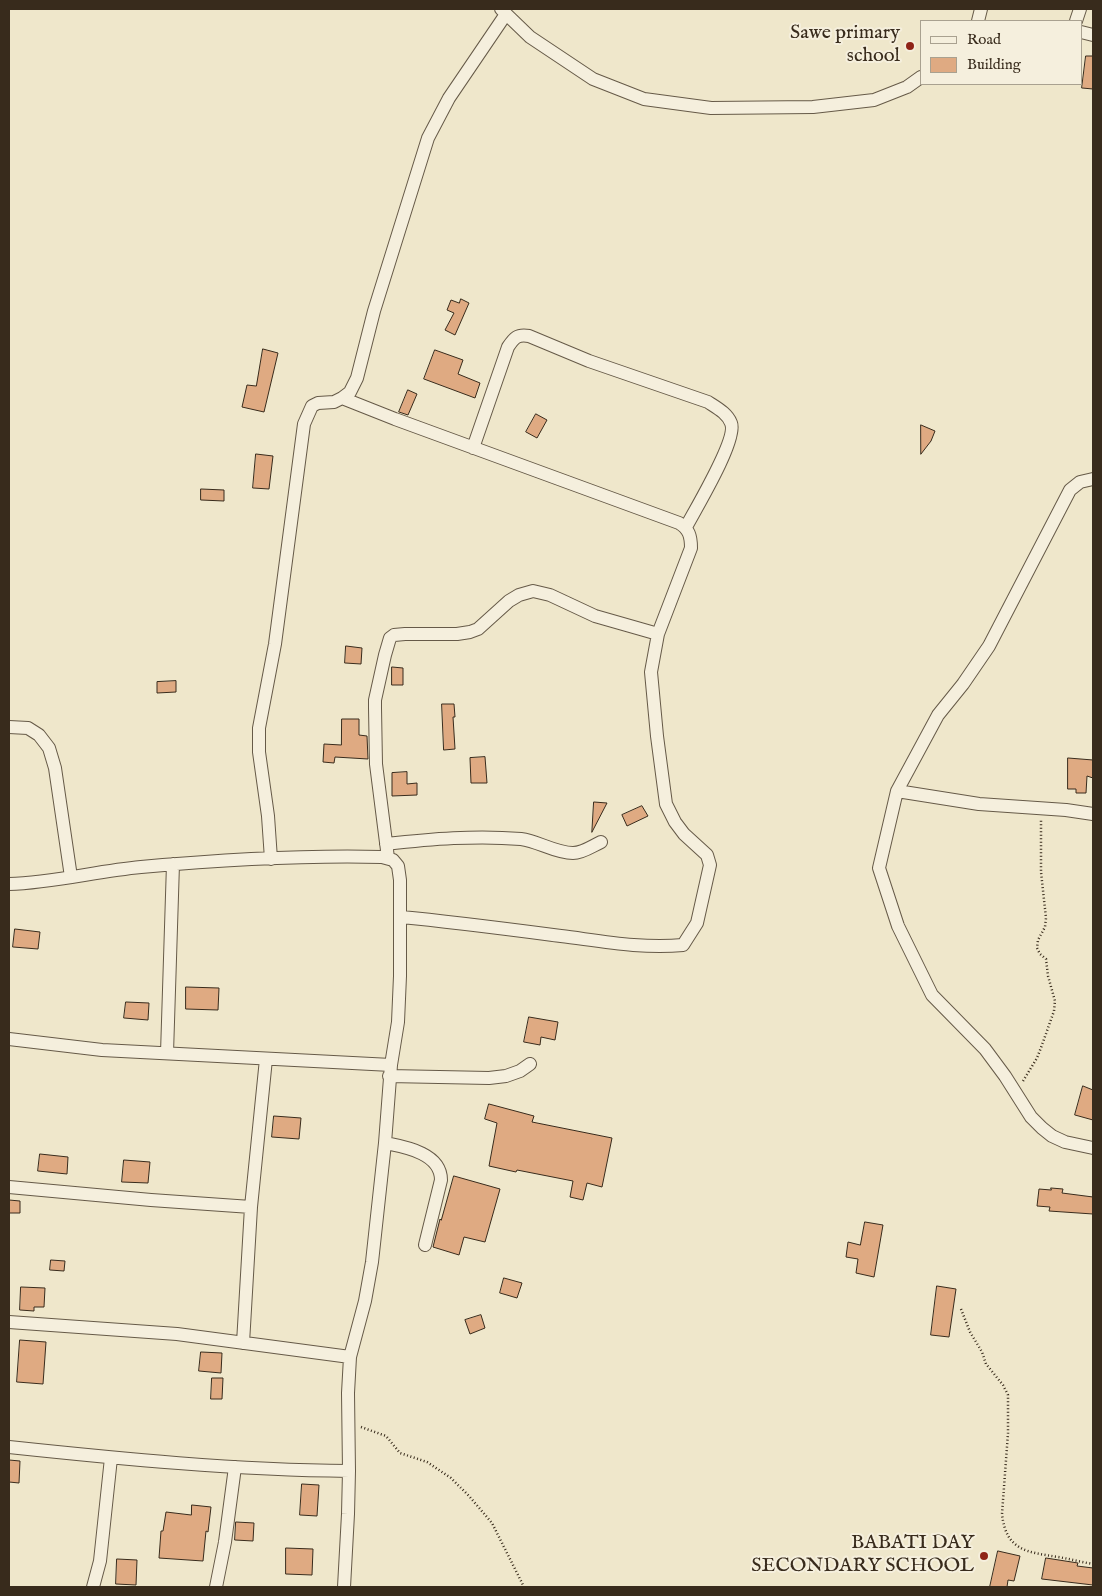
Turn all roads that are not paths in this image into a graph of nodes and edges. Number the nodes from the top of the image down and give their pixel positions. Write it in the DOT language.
graph roads {
  1 [pos="504,11"];
  2 [pos="920,78"];
  3 [pos="342,398"];
  4 [pos="473,448"];
  5 [pos="1093,479"];
  6 [pos="686,527"];
  7 [pos="658,634"];
  8 [pos="9,727"];
  9 [pos="897,792"];
  10 [pos="1093,814"];
  11 [pos="601,842"];
  12 [pos="386,844"];
  13 [pos="388,858"];
  14 [pos="271,859"];
  15 [pos="173,864"];
  16 [pos="71,877"];
  17 [pos="9,884"];
  18 [pos="400,917"];
  19 [pos="9,1039"];
  20 [pos="167,1053"];
  21 [pos="266,1060"];
  22 [pos="530,1064"];
  23 [pos="390,1071"];
  24 [pos="385,1143"];
  25 [pos="1093,1148"];
  26 [pos="9,1187"];
  27 [pos="251,1207"];
  28 [pos="425,1245"];
  29 [pos="9,1322"];
  30 [pos="243,1343"];
  31 [pos="350,1357"];
  32 [pos="9,1447"];
  33 [pos="111,1458"];
  34 [pos="235,1467"];
  35 [pos="349,1471"];
  36 [pos="93,1587"];
  37 [pos="216,1587"];
  38 [pos="344,1587"];
  1 -- 2 [label="street"];
  1 -- 3 [label="street"];
  3 -- 4 [label="street"];
  3 -- 14 [label="street"];
  4 -- 6 [label="street"];
  4 -- 6 [label="street"];
  5 -- 9 [label="street"];
  6 -- 7 [label="street"];
  7 -- 12 [label="street"];
  7 -- 18 [label="street"];
  8 -- 16 [label="street"];
  9 -- 10 [label="street"];
  9 -- 25 [label="street"];
  11 -- 12 [label="street"];
  12 -- 13 [label="street"];
  13 -- 14 [label="street"];
  13 -- 18 [label="street"];
  14 -- 15 [label="street"];
  15 -- 16 [label="street"];
  15 -- 20 [label="street"];
  16 -- 17 [label="street"];
  18 -- 23 [label="street"];
  19 -- 20 [label="street"];
  20 -- 21 [label="street"];
  21 -- 23 [label="street"];
  21 -- 27 [label="street"];
  22 -- 23 [label="street"];
  23 -- 24 [label="street"];
  24 -- 28 [label="street"];
  24 -- 31 [label="street"];
  26 -- 27 [label="street"];
  27 -- 30 [label="street"];
  29 -- 30 [label="street"];
  30 -- 31 [label="street"];
  31 -- 35 [label="street"];
  32 -- 33 [label="street"];
  33 -- 34 [label="street"];
  33 -- 36 [label="street"];
  34 -- 35 [label="street"];
  34 -- 37 [label="street"];
  35 -- 38 [label="street"];
}
